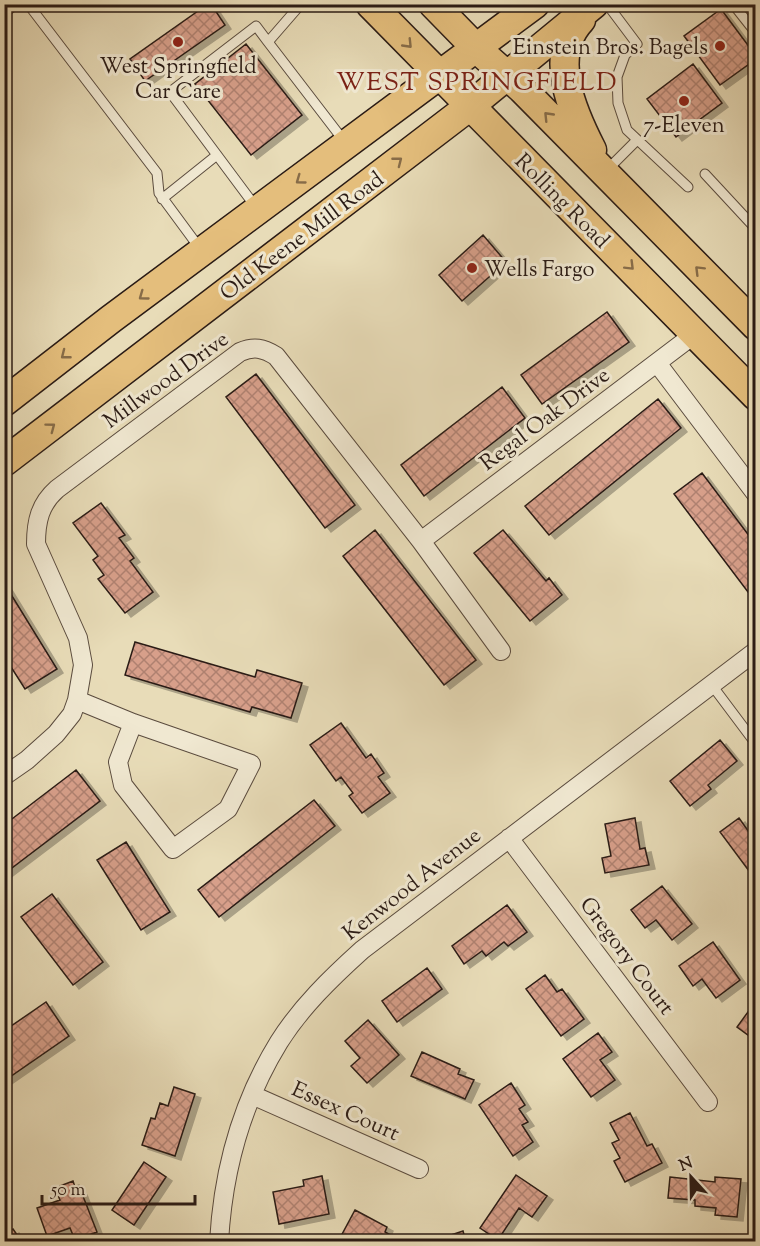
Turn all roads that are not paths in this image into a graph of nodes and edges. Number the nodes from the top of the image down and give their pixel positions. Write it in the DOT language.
graph roads {
  1 [pos="16,4"];
  2 [pos="28,4"];
  3 [pos="301,4"];
  4 [pos="370,4"];
  5 [pos="433,4"];
  6 [pos="535,4"];
  7 [pos="595,4"];
  8 [pos="607,4"];
  9 [pos="733,4"];
  10 [pos="4,13"];
  11 [pos="756,33"];
  12 [pos="268,42"];
  13 [pos="476,48"];
  14 [pos="442,75"];
  15 [pos="507,75"];
  16 [pos="470,106"];
  17 [pos="637,140"];
  18 [pos="347,145"];
  19 [pos="217,155"];
  20 [pos="603,174"];
  21 [pos="705,174"];
  22 [pos="688,188"];
  23 [pos="162,198"];
  24 [pos="258,211"];
  25 [pos="756,229"];
  26 [pos="202,252"];
  27 [pos="756,326"];
  28 [pos="696,333"];
  29 [pos="657,363"];
  30 [pos="756,396"];
  31 [pos="4,402"];
  32 [pos="4,462"];
  33 [pos="756,494"];
  34 [pos="421,541"];
  35 [pos="501,651"];
  36 [pos="756,651"];
  37 [pos="711,684"];
  38 [pos="77,700"];
  39 [pos="133,723"];
  40 [pos="756,744"];
  41 [pos="4,776"];
  42 [pos="509,838"];
  43 [pos="252,1095"];
  44 [pos="708,1102"];
  45 [pos="419,1168"];
  46 [pos="219,1242"];
  1 -- 10 [label="lane"];
  2 -- 23 [label="lane"];
  3 -- 12 [label="lane"];
  4 -- 14 [label="main road, Rolling Road, one-way"];
  5 -- 13 [label="main road"];
  6 -- 13 [label="main road, Old Keene Mill Road"];
  7 -- 15 [label="main road, Old Keene Mill Road"];
  7 -- 20 [label="main road"];
  8 -- 17 [label="lane"];
  9 -- 11 [label="lane"];
  12 -- 18 [label="lane"];
  12 -- 19 [label="lane"];
  13 -- 14 [label="main road, Old Keene Mill Road"];
  13 -- 15 [label="main road"];
  14 -- 16 [label="main road, Rolling Road"];
  14 -- 18 [label="main road, Old Keene Mill Road"];
  15 -- 16 [label="main road, Old Keene Mill Road"];
  20 -- 15 [label="main road, one-way"];
  16 -- 28 [label="main road, Rolling Road, one-way"];
  32 -- 16 [label="main road, Old Keene Mill Road, one-way"];
  17 -- 20 [label="lane"];
  17 -- 22 [label="lane"];
  18 -- 24 [label="main road, Old Keene Mill Road, one-way"];
  19 -- 23 [label="lane"];
  19 -- 24 [label="lane"];
  27 -- 20 [label="main road, one-way"];
  21 -- 25 [label="lane"];
  23 -- 26 [label="lane"];
  24 -- 26 [label="main road, Old Keene Mill Road"];
  26 -- 31 [label="main road, Old Keene Mill Road, one-way"];
  28 -- 29 [label="street, Regal Oak Drive"];
  28 -- 30 [label="main road, Rolling Road"];
  29 -- 33 [label="street"];
  29 -- 34 [label="street, Regal Oak Drive"];
  34 -- 35 [label="street, Millwood Drive"];
  34 -- 38 [label="street, Millwood Drive"];
  36 -- 37 [label="street, Kenwood Avenue"];
  37 -- 40 [label="lane"];
  37 -- 42 [label="street, Kenwood Avenue"];
  38 -- 39 [label="street"];
  38 -- 41 [label="street, Millwood Drive"];
  39 -- 39 [label="street"];
  42 -- 43 [label="street, Kenwood Avenue"];
  42 -- 44 [label="street, Gregory Court"];
  43 -- 45 [label="street, Essex Court"];
  43 -- 46 [label="street, Kenwood Avenue"];
}
